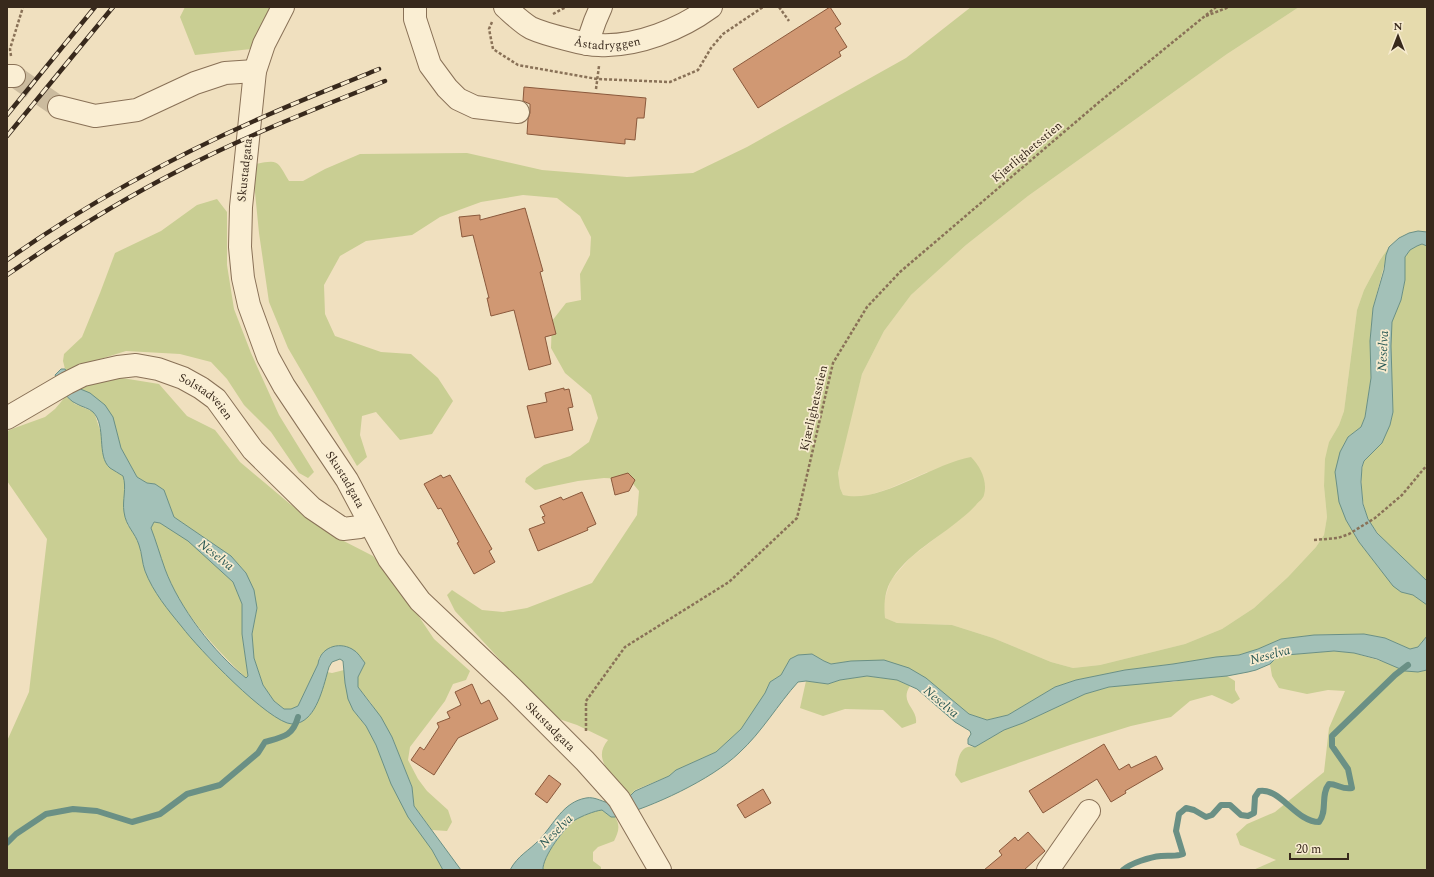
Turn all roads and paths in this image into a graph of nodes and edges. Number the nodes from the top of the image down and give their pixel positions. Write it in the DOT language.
graph roads {
  1 [pos="23,7"];
  2 [pos="283,7"];
  3 [pos="415,7"];
  4 [pos="505,7"];
  5 [pos="601,7"];
  6 [pos="711,7"];
  7 [pos="779,7"];
  8 [pos="1216,7"];
  9 [pos="1229,7"];
  10 [pos="1204,17"];
  11 [pos="789,21"];
  12 [pos="587,44"];
  13 [pos="255,70"];
  14 [pos="11,76"];
  15 [pos="59,107"];
  16 [pos="518,112"];
  17 [pos="7,418"];
  18 [pos="1427,465"];
  19 [pos="369,522"];
  20 [pos="1314,540"];
  21 [pos="585,761"];
  22 [pos="1089,811"];
  23 [pos="660,870"];
  24 [pos="1048,870"];
  1 -- 14 [label="path"];
  2 -- 13 [label="street, Skustadgata"];
  3 -- 16 [label="street"];
  4 -- 12 [label="street, Åstadryggen"];
  5 -- 12 [label="street"];
  6 -- 12 [label="street, Åstadryggen"];
  7 -- 11 [label="path"];
  8 -- 10 [label="path, Kjærlighetsstien"];
  9 -- 10 [label="path"];
  10 -- 21 [label="path, Kjærlighetsstien"];
  13 -- 15 [label="street"];
  13 -- 19 [label="street, Skustadgata"];
  17 -- 19 [label="street, Solstadveien"];
  18 -- 20 [label="path"];
  19 -- 21 [label="street, Skustadgata"];
  21 -- 23 [label="street, Skustadgata"];
  22 -- 24 [label="street"];
}
